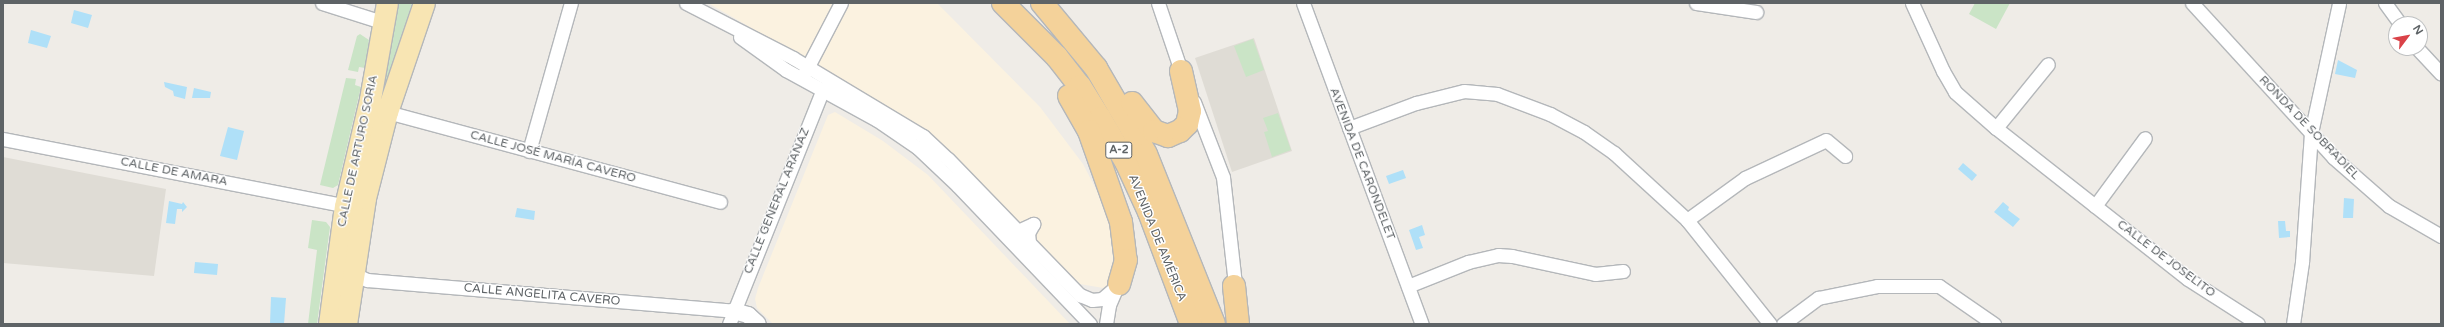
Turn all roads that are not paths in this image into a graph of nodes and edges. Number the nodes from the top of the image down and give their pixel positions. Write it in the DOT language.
graph roads {
  1 [pos="322,3"];
  2 [pos="424,3"];
  3 [pos="571,3"];
  4 [pos="686,3"];
  5 [pos="841,3"];
  6 [pos="998,3"];
  7 [pos="1003,3"];
  8 [pos="1158,3"];
  9 [pos="1302,3"];
  10 [pos="1696,3"];
  11 [pos="1912,3"];
  12 [pos="2192,3"];
  13 [pos="2339,3"];
  14 [pos="2385,3"];
  15 [pos="1045,6"];
  16 [pos="1756,12"];
  17 [pos="385,13"];
  18 [pos="2394,16"];
  19 [pos="723,23"];
  20 [pos="2424,56"];
  21 [pos="2048,64"];
  22 [pos="808,67"];
  23 [pos="1181,71"];
  24 [pos="2441,74"];
  25 [pos="801,79"];
  26 [pos="822,90"];
  27 [pos="387,112"];
  28 [pos="900,120"];
  29 [pos="1349,128"];
  30 [pos="1996,128"];
  31 [pos="2311,133"];
  32 [pos="899,134"];
  33 [pos="2145,138"];
  34 [pos="3,139"];
  35 [pos="529,151"];
  36 [pos="1845,156"];
  37 [pos="946,157"];
  38 [pos="365,198"];
  39 [pos="720,202"];
  40 [pos="984,204"];
  41 [pos="345,206"];
  42 [pos="2095,206"];
  43 [pos="1687,220"];
  44 [pos="2441,236"];
  45 [pos="1623,270"];
  46 [pos="352,273"];
  47 [pos="1119,284"];
  48 [pos="1234,286"];
  49 [pos="1408,286"];
  50 [pos="731,318"];
  51 [pos="329,324"];
  52 [pos="346,324"];
  53 [pos="758,324"];
  54 [pos="1090,324"];
  55 [pos="1106,324"];
  56 [pos="1190,324"];
  57 [pos="1214,324"];
  58 [pos="1238,324"];
  59 [pos="1248,324"];
  60 [pos="1422,324"];
  61 [pos="1770,324"];
  62 [pos="1783,324"];
  63 [pos="1994,324"];
  64 [pos="2258,324"];
  65 [pos="2293,324"];
  1 -- 17 [label="street"];
  2 -- 27 [label="main road, CALLE DE ARTURO SORIA"];
  3 -- 35 [label="street"];
  4 -- 19 [label="street"];
  5 -- 22 [label="street"];
  6 -- 47 [label="highway"];
  7 -- 56 [label="highway, AVENIDA DE AMÉRICA / A-2"];
  8 -- 23 [label="street"];
  9 -- 29 [label="street, AVENIDA DE CARONDELET"];
  10 -- 16 [label="street"];
  11 -- 30 [label="street, CALLE DE JOSELITO"];
  12 -- 31 [label="street, RONDA DE SOBRADIEL"];
  13 -- 31 [label="street"];
  14 -- 18 [label="street"];
  15 -- 23 [label="highway"];
  15 -- 57 [label="highway, AVENIDA DE AMÉRICA / A-2"];
  17 -- 41 [label="main road, CALLE DE ARTURO SORIA"];
  19 -- 22 [label="street"];
  19 -- 25 [label="street"];
  20 -- 24 [label="street"];
  21 -- 30 [label="street"];
  22 -- 25 [label="street"];
  22 -- 28 [label="street"];
  23 -- 48 [label="street"];
  25 -- 26 [label="street"];
  26 -- 28 [label="street"];
  26 -- 32 [label="street"];
  26 -- 50 [label="street, CALLE GENERAL ARANAZ"];
  27 -- 35 [label="street, CALLE JOSÉ MARÍA CAVERO"];
  27 -- 38 [label="main road, CALLE DE ARTURO SORIA"];
  28 -- 37 [label="street"];
  29 -- 43 [label="street"];
  29 -- 49 [label="street, AVENIDA DE CARONDELET"];
  30 -- 42 [label="street, CALLE DE JOSELITO"];
  31 -- 44 [label="street, RONDA DE SOBRADIEL"];
  31 -- 65 [label="street"];
  32 -- 37 [label="street"];
  32 -- 40 [label="street"];
  33 -- 42 [label="street"];
  34 -- 41 [label="street, CALLE DE AMARA"];
  35 -- 39 [label="street, CALLE JOSÉ MARÍA CAVERO"];
  36 -- 43 [label="street"];
  37 -- 40 [label="street"];
  38 -- 41 [label="street"];
  38 -- 46 [label="main road, CALLE DE ARTURO SORIA"];
  40 -- 47 [label="street"];
  40 -- 54 [label="street"];
  41 -- 51 [label="main road, CALLE DE ARTURO SORIA"];
  42 -- 64 [label="street, CALLE DE JOSELITO"];
  43 -- 61 [label="street"];
  45 -- 49 [label="street"];
  46 -- 50 [label="street, CALLE ANGELITA CAVERO"];
  46 -- 52 [label="main road, CALLE DE ARTURO SORIA"];
  47 -- 55 [label="street"];
  48 -- 58 [label="highway"];
  48 -- 59 [label="street"];
  49 -- 60 [label="street, AVENIDA DE CARONDELET"];
  50 -- 53 [label="street"];
  62 -- 63 [label="street"];
}
